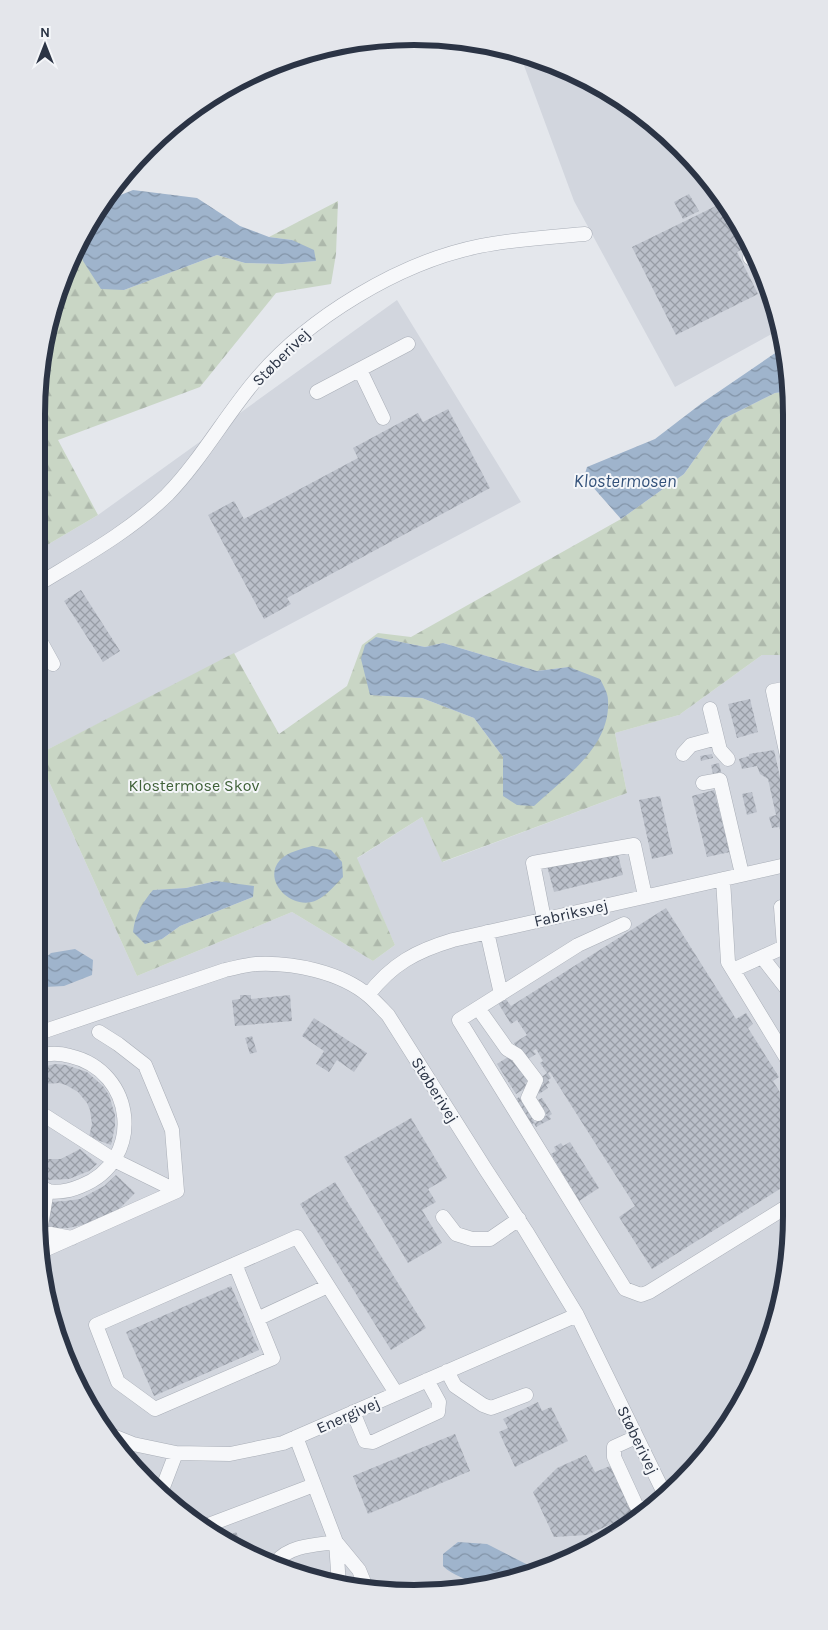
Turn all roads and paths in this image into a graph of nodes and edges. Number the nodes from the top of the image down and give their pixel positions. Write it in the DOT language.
graph roads {
  1 [pos="585,234"];
  2 [pos="408,344"];
  3 [pos="360,370"];
  4 [pos="317,392"];
  5 [pos="383,418"];
  6 [pos="45,580"];
  7 [pos="45,650"];
  8 [pos="53,664"];
  9 [pos="783,690"];
  10 [pos="710,709"];
  11 [pos="717,738"];
  12 [pos="783,738"];
  13 [pos="682,754"];
  14 [pos="728,759"];
  15 [pos="703,783"];
  16 [pos="783,865"];
  17 [pos="742,874"];
  18 [pos="723,879"];
  19 [pos="645,896"];
  20 [pos="781,907"];
  21 [pos="544,920"];
  22 [pos="624,924"];
  23 [pos="487,932"];
  24 [pos="783,934"];
  25 [pos="783,947"];
  26 [pos="762,956"];
  27 [pos="733,970"];
  28 [pos="783,983"];
  29 [pos="500,994"];
  30 [pos="368,995"];
  31 [pos="478,1008"];
  32 [pos="45,1031"];
  33 [pos="99,1032"];
  34 [pos="783,1052"];
  35 [pos="45,1055"];
  36 [pos="538,1114"];
  37 [pos="45,1116"];
  38 [pos="114,1160"];
  39 [pos="45,1190"];
  40 [pos="177,1191"];
  41 [pos="783,1209"];
  42 [pos="443,1217"];
  43 [pos="519,1219"];
  44 [pos="46,1233"];
  45 [pos="72,1238"];
  46 [pos="47,1249"];
  47 [pos="235,1264"];
  48 [pos="328,1286"];
  49 [pos="577,1315"];
  50 [pos="257,1319"];
  51 [pos="447,1371"];
  52 [pos="427,1380"];
  53 [pos="396,1393"];
  54 [pos="526,1396"];
  55 [pos="353,1412"];
  56 [pos="296,1437"];
  57 [pos="636,1437"];
  58 [pos="119,1438"];
  59 [pos="176,1453"];
  60 [pos="314,1485"];
  61 [pos="163,1486"];
  62 [pos="662,1489"];
  63 [pos="640,1508"];
  64 [pos="211,1524"];
  65 [pos="336,1542"];
  66 [pos="278,1559"];
  67 [pos="338,1577"];
  68 [pos="364,1582"];
  1 -- 6 [label="street, Støberivej"];
  2 -- 3 [label="street"];
  3 -- 4 [label="street"];
  3 -- 5 [label="street"];
  7 -- 8 [label="street"];
  9 -- 12 [label="street"];
  10 -- 11 [label="street"];
  11 -- 13 [label="street"];
  11 -- 14 [label="street"];
  15 -- 17 [label="street"];
  16 -- 17 [label="street, Fabriksvej"];
  17 -- 18 [label="street, Fabriksvej"];
  18 -- 19 [label="street, Fabriksvej"];
  18 -- 27 [label="street"];
  19 -- 21 [label="street, Fabriksvej"];
  19 -- 21 [label="street"];
  20 -- 24 [label="street"];
  21 -- 23 [label="street, Fabriksvej"];
  22 -- 29 [label="street"];
  23 -- 29 [label="street"];
  23 -- 30 [label="street, Fabriksvej"];
  25 -- 26 [label="street"];
  26 -- 27 [label="street"];
  26 -- 28 [label="street"];
  27 -- 34 [label="street"];
  29 -- 31 [label="street"];
  30 -- 32 [label="street, Støberivej"];
  30 -- 43 [label="street, Støberivej"];
  31 -- 36 [label="street"];
  31 -- 41 [label="street"];
  33 -- 40 [label="street"];
  35 -- 38 [label="street"];
  37 -- 38 [label="street"];
  38 -- 39 [label="street"];
  38 -- 40 [label="street"];
  40 -- 45 [label="street"];
  42 -- 43 [label="street"];
  43 -- 49 [label="street, Støberivej"];
  44 -- 45 [label="street"];
  45 -- 46 [label="street"];
  47 -- 48 [label="street"];
  47 -- 50 [label="street"];
  47 -- 50 [label="street"];
  48 -- 50 [label="street"];
  48 -- 53 [label="street"];
  49 -- 51 [label="street, Energivej"];
  49 -- 57 [label="street, Støberivej"];
  51 -- 52 [label="street, Energivej"];
  51 -- 54 [label="street"];
  52 -- 53 [label="street, Energivej"];
  52 -- 55 [label="street"];
  53 -- 55 [label="street, Energivej"];
  55 -- 56 [label="street, Energivej"];
  56 -- 59 [label="street, Energivej"];
  56 -- 60 [label="street"];
  57 -- 62 [label="street, Støberivej"];
  57 -- 63 [label="street"];
  58 -- 59 [label="street, Energivej"];
  59 -- 61 [label="street"];
  60 -- 64 [label="street"];
  60 -- 65 [label="street"];
  65 -- 66 [label="street"];
  65 -- 67 [label="street"];
  65 -- 68 [label="street"];
}
